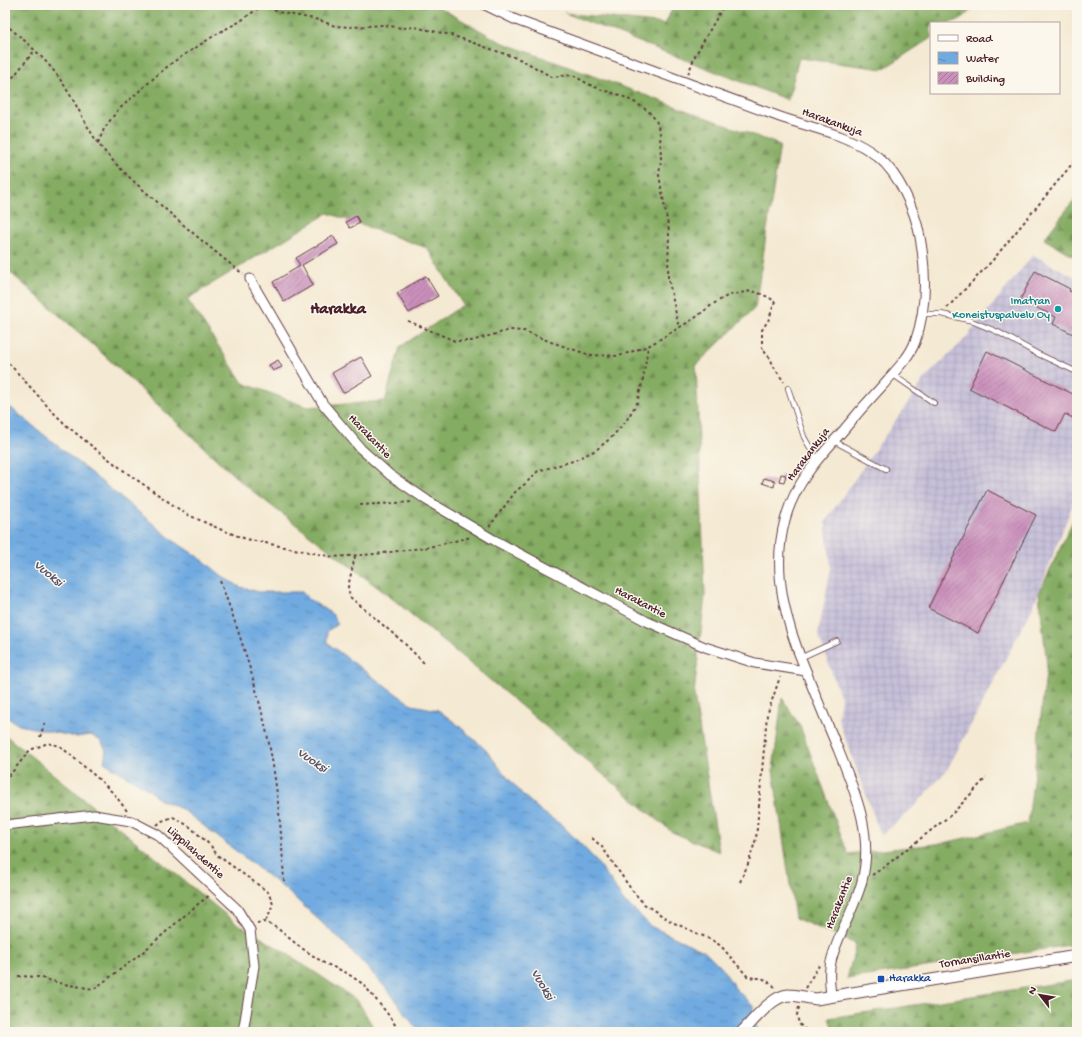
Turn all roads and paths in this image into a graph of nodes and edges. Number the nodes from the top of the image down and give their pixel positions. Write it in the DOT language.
graph roads {
  1 [pos="263,5"];
  2 [pos="485,5"];
  3 [pos="724,5"];
  4 [pos="5,24"];
  5 [pos="35,50"];
  6 [pos="685,81"];
  7 [pos="5,87"];
  8 [pos="98,143"];
  9 [pos="1077,158"];
  10 [pos="250,280"];
  11 [pos="922,314"];
  12 [pos="941,314"];
  13 [pos="408,321"];
  14 [pos="679,328"];
  15 [pos="648,346"];
  16 [pos="5,359"];
  17 [pos="1077,372"];
  18 [pos="892,374"];
  19 [pos="788,388"];
  20 [pos="934,403"];
  21 [pos="834,441"];
  22 [pos="816,460"];
  23 [pos="886,469"];
  24 [pos="428,501"];
  25 [pos="360,505"];
  26 [pos="484,534"];
  27 [pos="355,556"];
  28 [pos="220,581"];
  29 [pos="837,641"];
  30 [pos="800,658"];
  31 [pos="426,665"];
  32 [pos="783,668"];
  33 [pos="806,671"];
  34 [pos="45,722"];
  35 [pos="40,737"];
  36 [pos="986,778"];
  37 [pos="5,781"];
  38 [pos="131,820"];
  39 [pos="5,825"];
  40 [pos="150,831"];
  41 [pos="592,838"];
  42 [pos="284,881"];
  43 [pos="862,881"];
  44 [pos="740,882"];
  45 [pos="218,889"];
  46 [pos="265,922"];
  47 [pos="246,924"];
  48 [pos="1077,956"];
  49 [pos="822,962"];
  50 [pos="18,976"];
  51 [pos="831,996"];
  52 [pos="781,997"];
  53 [pos="801,1002"];
  54 [pos="243,1032"];
  55 [pos="400,1032"];
  56 [pos="742,1032"];
  57 [pos="808,1032"];
  1 -- 8 [label="path"];
  1 -- 14 [label="path"];
  2 -- 6 [label="street, Harakankuja"];
  3 -- 6 [label="path"];
  4 -- 5 [label="path"];
  5 -- 7 [label="path"];
  5 -- 8 [label="path"];
  6 -- 11 [label="street, Harakankuja"];
  8 -- 10 [label="path"];
  9 -- 12 [label="path"];
  10 -- 24 [label="street, Harakantie"];
  11 -- 12 [label="lane"];
  11 -- 18 [label="street, Harakankuja"];
  12 -- 17 [label="lane"];
  13 -- 15 [label="path"];
  14 -- 15 [label="path"];
  14 -- 19 [label="path"];
  15 -- 26 [label="path"];
  16 -- 27 [label="path"];
  18 -- 20 [label="lane"];
  18 -- 21 [label="street, Harakankuja"];
  19 -- 22 [label="lane"];
  21 -- 22 [label="street, Harakankuja"];
  21 -- 23 [label="lane"];
  22 -- 30 [label="street, Harakankuja"];
  24 -- 25 [label="path"];
  24 -- 26 [label="street, Harakantie"];
  26 -- 27 [label="path"];
  26 -- 32 [label="street, Harakantie"];
  27 -- 31 [label="path"];
  28 -- 42 [label="path"];
  29 -- 30 [label="lane"];
  30 -- 33 [label="street, Harakankuja"];
  32 -- 33 [label="street, Harakantie"];
  32 -- 44 [label="path"];
  33 -- 43 [label="street, Harakantie"];
  34 -- 35 [label="path"];
  36 -- 43 [label="path"];
  37 -- 38 [label="path"];
  38 -- 39 [label="street, Liippilahdentie"];
  38 -- 40 [label="street, Liippilahdentie"];
  40 -- 45 [label="street, Liippilahdentie"];
  40 -- 46 [label="path"];
  41 -- 52 [label="path"];
  43 -- 51 [label="street, Harakantie"];
  45 -- 47 [label="street, Liippilahdentie"];
  45 -- 50 [label="path"];
  46 -- 47 [label="path"];
  46 -- 55 [label="path"];
  47 -- 54 [label="street, Liippilahdentie"];
  48 -- 51 [label="street, Tornansillantie"];
  49 -- 53 [label="path"];
  51 -- 53 [label="street, Tornansillantie"];
  52 -- 53 [label="street, Tornansillantie"];
  52 -- 56 [label="street"];
  53 -- 57 [label="path"];
}
